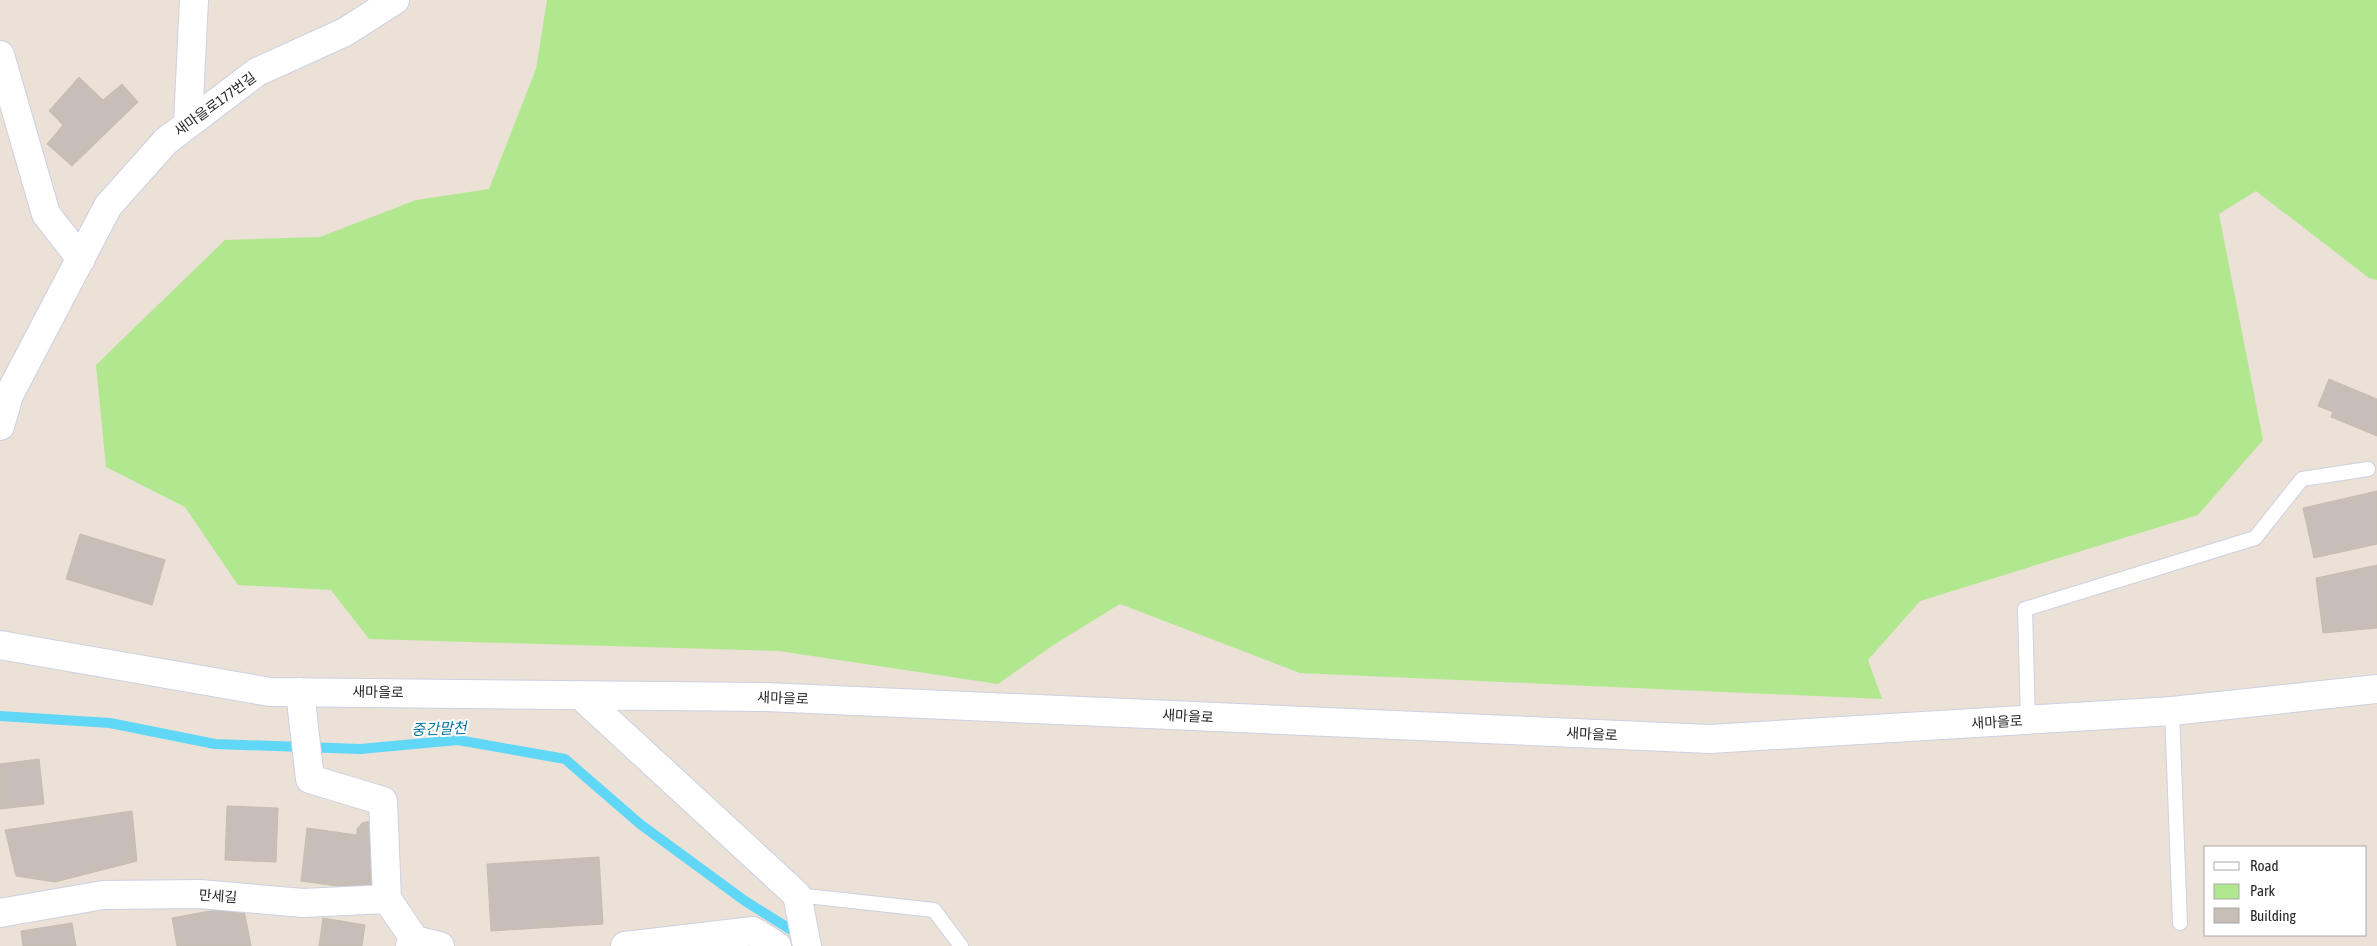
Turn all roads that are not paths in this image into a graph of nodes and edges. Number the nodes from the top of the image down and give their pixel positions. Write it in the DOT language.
graph roads {
  1 [pos="194,0"];
  2 [pos="396,0"];
  3 [pos="0,55"];
  4 [pos="188,123"];
  5 [pos="81,259"];
  6 [pos="0,426"];
  7 [pos="2368,469"];
  8 [pos="0,645"];
  9 [pos="2377,689"];
  10 [pos="300,692"];
  11 [pos="580,695"];
  12 [pos="2172,712"];
  13 [pos="2028,720"];
  14 [pos="797,895"];
  15 [pos="387,899"];
  16 [pos="0,913"];
  17 [pos="2180,923"];
  18 [pos="422,944"];
  19 [pos="625,946"];
  20 [pos="777,946"];
  21 [pos="807,946"];
  22 [pos="961,946"];
  1 -- 4 [label="street"];
  2 -- 4 [label="street, 새마을로177번길"];
  3 -- 5 [label="street"];
  4 -- 5 [label="street, 새마을로177번길"];
  5 -- 6 [label="street, 새마을로177번길"];
  7 -- 13 [label="lane"];
  8 -- 10 [label="street, 새마을로"];
  9 -- 12 [label="street, 새마을로"];
  10 -- 11 [label="street, 새마을로"];
  10 -- 15 [label="street"];
  11 -- 13 [label="street, 새마을로"];
  11 -- 14 [label="street"];
  12 -- 13 [label="street, 새마을로"];
  12 -- 17 [label="lane"];
  14 -- 21 [label="street"];
  14 -- 22 [label="lane"];
  15 -- 16 [label="street, 만세길"];
  15 -- 18 [label="street"];
  19 -- 20 [label="street"];
}
